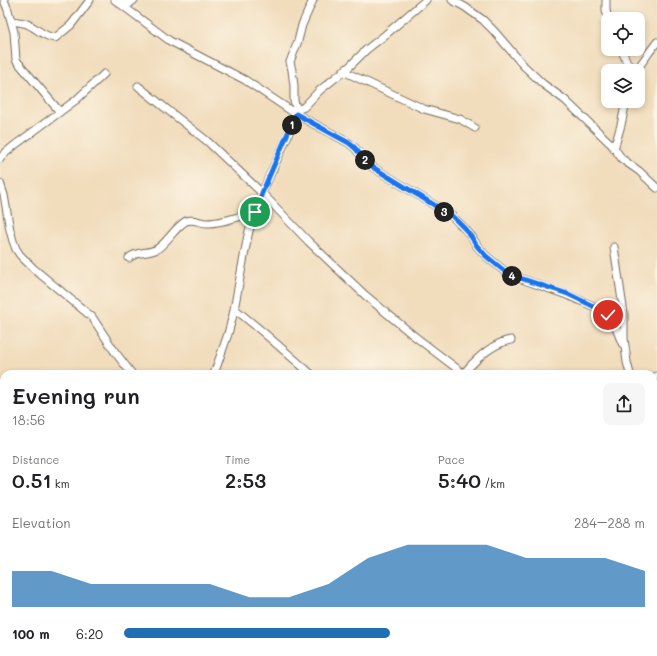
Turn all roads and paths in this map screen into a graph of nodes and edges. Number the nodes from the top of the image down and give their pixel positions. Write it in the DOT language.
graph roads {
  1 [pos="4,0"];
  2 [pos="90,0"];
  3 [pos="116,0"];
  4 [pos="134,0"];
  5 [pos="313,0"];
  6 [pos="426,0"];
  7 [pos="452,0"];
  8 [pos="606,0"];
  9 [pos="606,12"];
  10 [pos="11,21"];
  11 [pos="657,42"];
  12 [pos="641,64"];
  13 [pos="343,71"];
  14 [pos="104,74"];
  15 [pos="138,86"];
  16 [pos="625,108"];
  17 [pos="60,112"];
  18 [pos="297,112"];
  19 [pos="475,128"];
  20 [pos="614,149"];
  21 [pos="0,159"];
  22 [pos="0,183"];
  23 [pos="657,188"];
  24 [pos="262,193"];
  25 [pos="255,212"];
  26 [pos="614,247"];
  27 [pos="129,258"];
  28 [pos="235,309"];
  29 [pos="510,340"];
  30 [pos="625,346"];
  31 [pos="129,370"];
  32 [pos="215,370"];
  33 [pos="306,370"];
  34 [pos="459,370"];
  35 [pos="468,370"];
  36 [pos="629,370"];
  1 -- 10 [label="street"];
  2 -- 10 [label="street"];
  3 -- 4 [label="street"];
  3 -- 18 [label="street"];
  5 -- 18 [label="street"];
  6 -- 13 [label="street"];
  7 -- 20 [label="street"];
  8 -- 9 [label="street"];
  10 -- 17 [label="street"];
  11 -- 12 [label="street"];
  13 -- 18 [label="street"];
  13 -- 19 [label="street"];
  14 -- 17 [label="street"];
  15 -- 24 [label="street"];
  16 -- 20 [label="street"];
  17 -- 21 [label="street"];
  18 -- 24 [label="street"];
  18 -- 30 [label="street"];
  20 -- 23 [label="street"];
  22 -- 31 [label="street"];
  24 -- 25 [label="street"];
  24 -- 34 [label="street"];
  25 -- 27 [label="street"];
  25 -- 28 [label="street"];
  26 -- 30 [label="street"];
  28 -- 32 [label="street"];
  28 -- 33 [label="street"];
  29 -- 35 [label="street"];
  30 -- 36 [label="street"];
}
